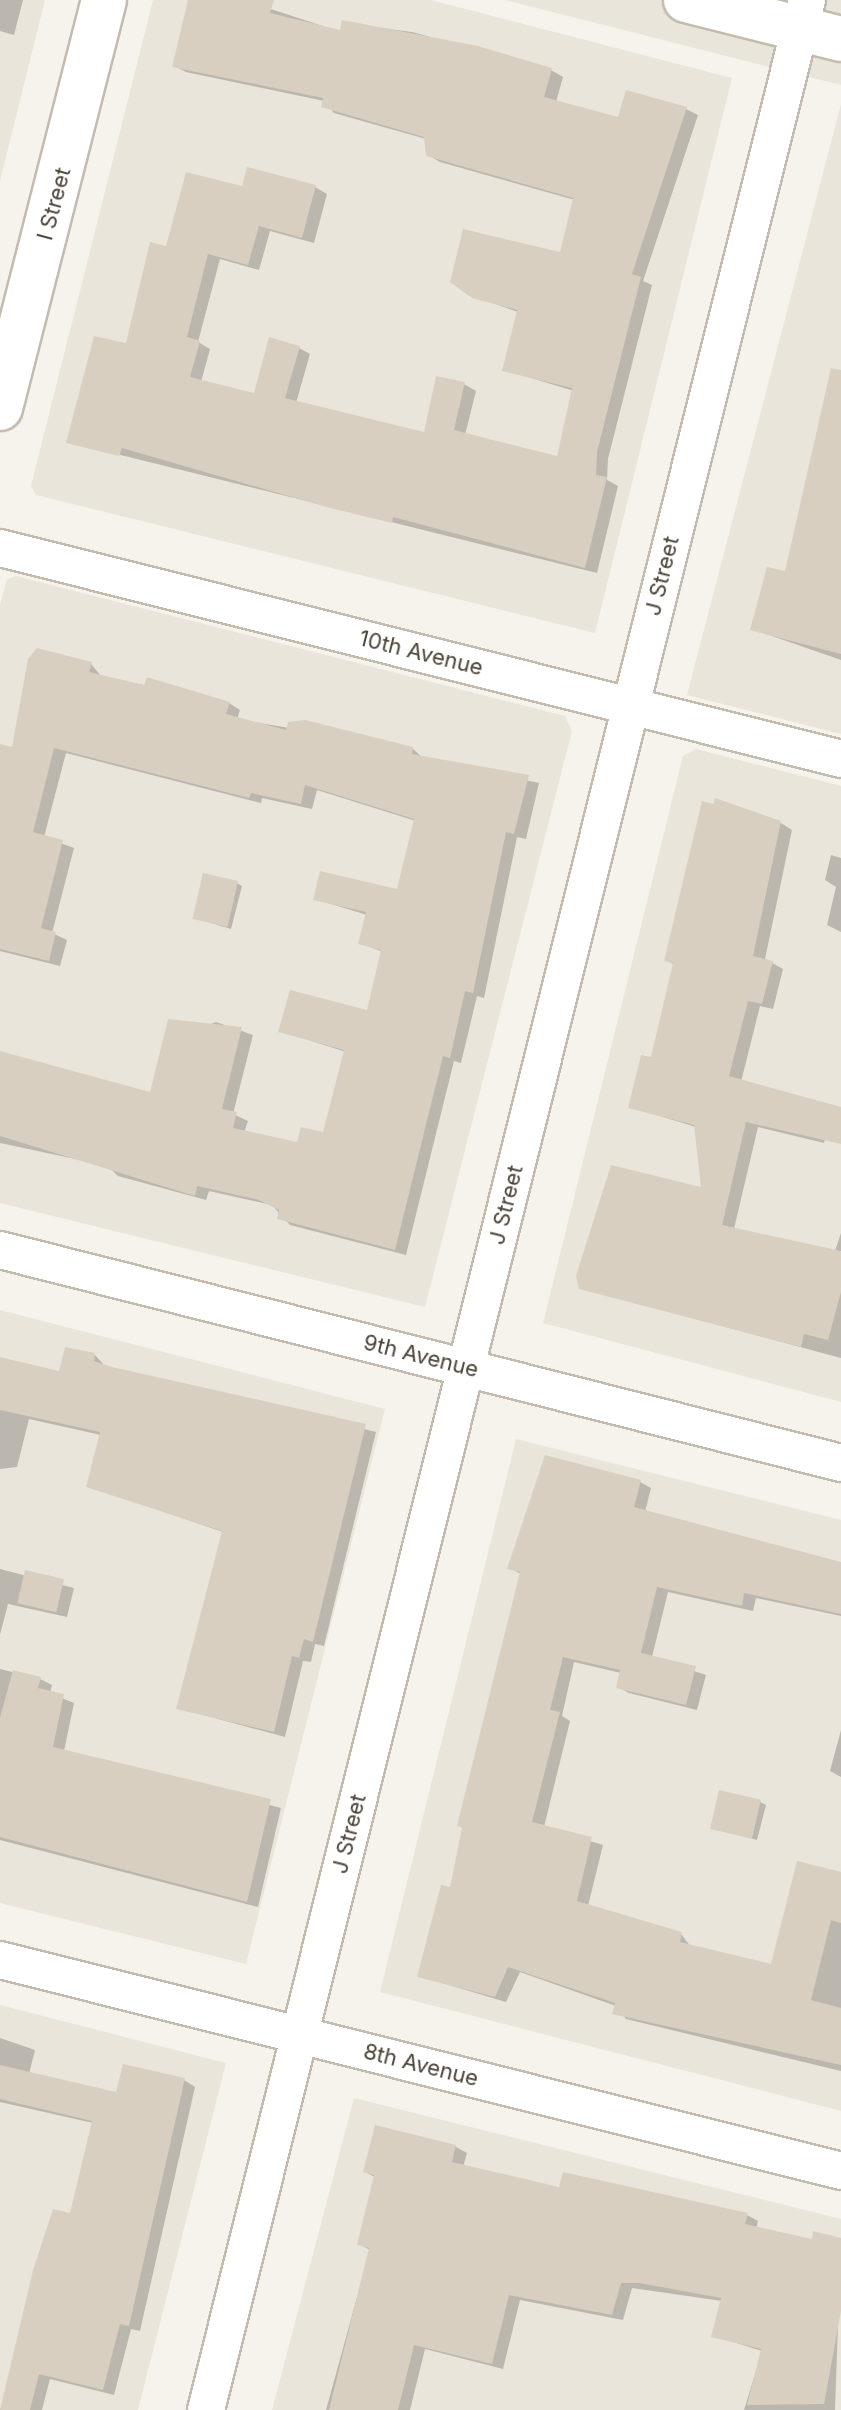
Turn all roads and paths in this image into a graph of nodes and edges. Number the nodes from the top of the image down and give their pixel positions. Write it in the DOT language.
graph roads {
  1 [pos="104,0"];
  2 [pos="686,0"];
  3 [pos="816,22"];
  4 [pos="0,408"];
  5 [pos="0,548"];
  6 [pos="630,706"];
  7 [pos="841,759"];
  8 [pos="0,1250"];
  9 [pos="466,1367"];
  10 [pos="841,1463"];
  11 [pos="0,1960"];
  12 [pos="299,2034"];
  13 [pos="841,2171"];
  14 [pos="206,2410"];
  1 -- 4 [label="street, I Street"];
  2 -- 3 [label="street"];
  3 -- 6 [label="street, J Street"];
  5 -- 6 [label="street, 10th Avenue"];
  6 -- 7 [label="street, 10th Avenue"];
  6 -- 9 [label="street, J Street"];
  8 -- 9 [label="street, 9th Avenue"];
  9 -- 10 [label="street, 9th Avenue"];
  9 -- 12 [label="street, J Street"];
  11 -- 12 [label="street, 8th Avenue"];
  12 -- 13 [label="street, 8th Avenue"];
  12 -- 14 [label="street, J Street"];
}
